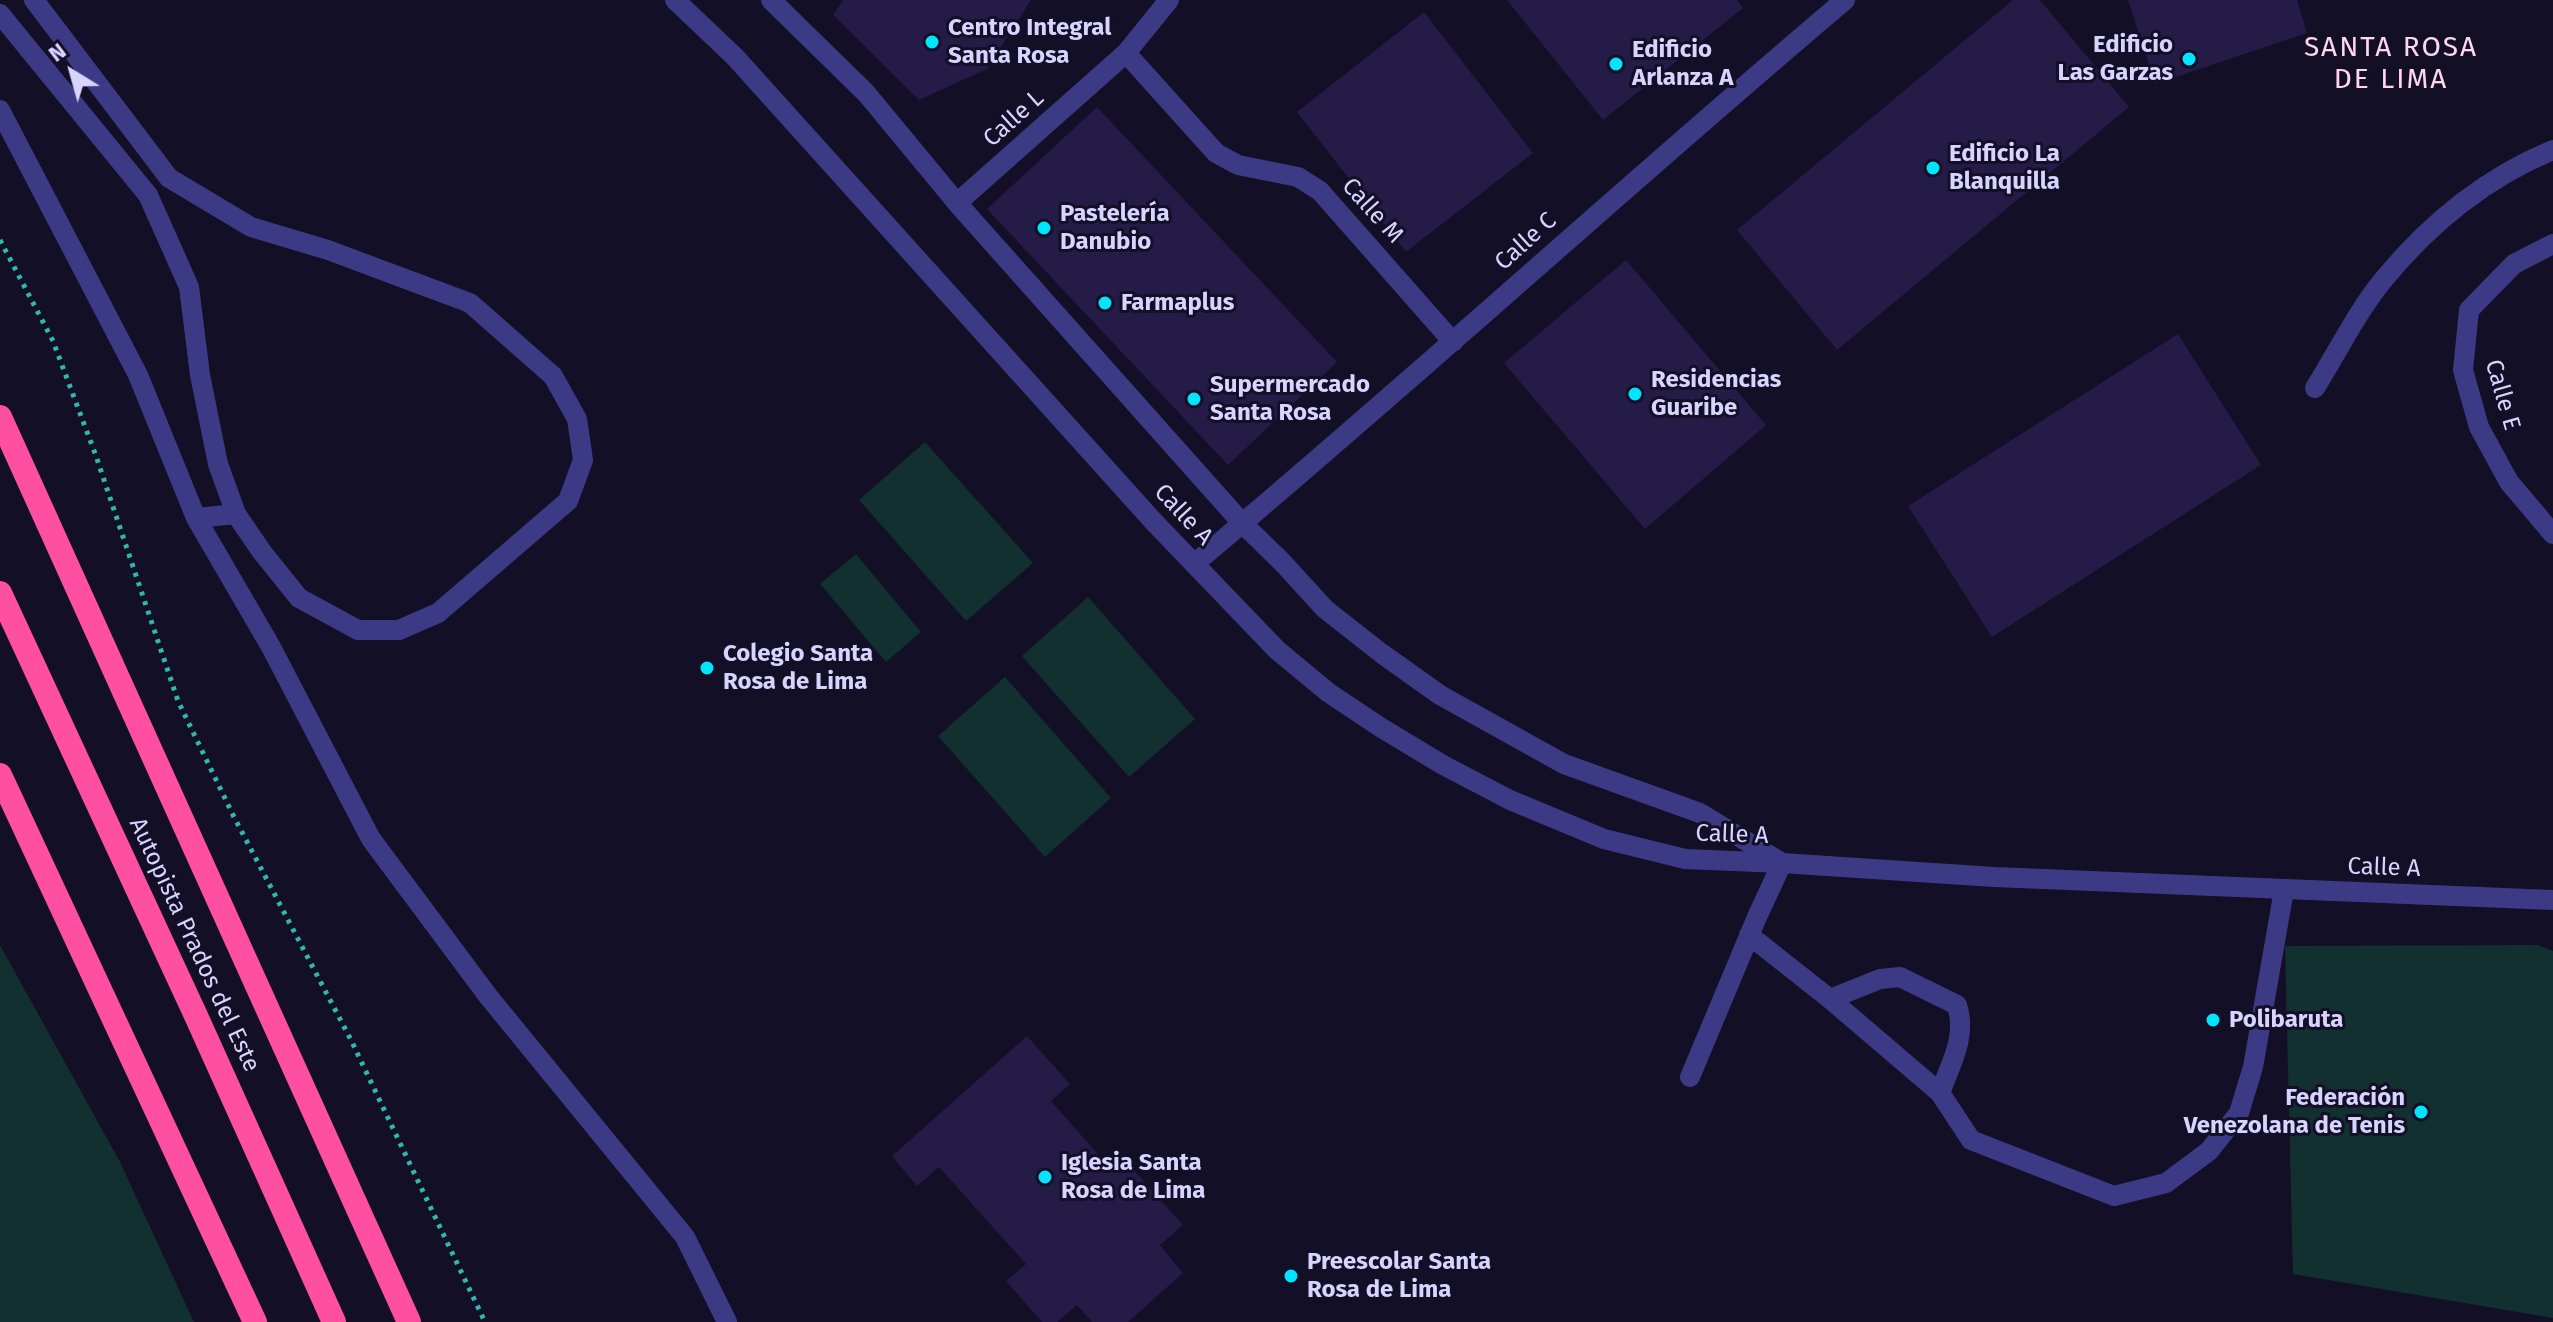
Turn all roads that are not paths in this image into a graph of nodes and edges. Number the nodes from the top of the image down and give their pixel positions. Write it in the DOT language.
graph roads {
  1 [pos="34,0"];
  2 [pos="675,0"];
  3 [pos="1169,0"];
  4 [pos="1845,0"];
  5 [pos="778,2"];
  6 [pos="0,14"];
  7 [pos="1126,53"];
  8 [pos="0,110"];
  9 [pos="2553,150"];
  10 [pos="957,203"];
  11 [pos="2553,244"];
  12 [pos="1453,342"];
  13 [pos="2315,388"];
  14 [pos="0,417"];
  15 [pos="236,514"];
  16 [pos="196,518"];
  17 [pos="1242,523"];
  18 [pos="2553,534"];
  19 [pos="1194,564"];
  20 [pos="4,601"];
  21 [pos="0,775"];
  22 [pos="1782,863"];
  23 [pos="2284,890"];
  24 [pos="2553,900"];
  25 [pos="1749,935"];
  26 [pos="1830,999"];
  27 [pos="1690,1077"];
  28 [pos="1940,1093"];
  29 [pos="255,1322"];
  30 [pos="334,1322"];
  31 [pos="409,1322"];
  32 [pos="727,1322"];
  1 -- 15 [label="street"];
  2 -- 19 [label="street, Calle A"];
  3 -- 7 [label="street, Calle L"];
  4 -- 12 [label="street, Calle C"];
  5 -- 10 [label="street, Calle A"];
  6 -- 15 [label="street"];
  7 -- 10 [label="street, Calle L"];
  7 -- 12 [label="street, Calle M"];
  8 -- 16 [label="street"];
  9 -- 13 [label="street"];
  10 -- 17 [label="street, Calle A"];
  11 -- 18 [label="street, Calle E"];
  12 -- 17 [label="street, Calle C"];
  14 -- 31 [label="highway"];
  15 -- 16 [label="street"];
  16 -- 32 [label="street"];
  17 -- 19 [label="street, Calle C"];
  17 -- 22 [label="street, Calle A"];
  19 -- 22 [label="street, Calle A"];
  20 -- 30 [label="highway, Autopista Prados del Este"];
  21 -- 29 [label="highway"];
  22 -- 23 [label="street, Calle A"];
  22 -- 25 [label="street"];
  23 -- 24 [label="street, Calle A"];
  23 -- 28 [label="street"];
  25 -- 26 [label="street"];
  25 -- 27 [label="street"];
  26 -- 28 [label="street"];
  26 -- 28 [label="street"];
}
